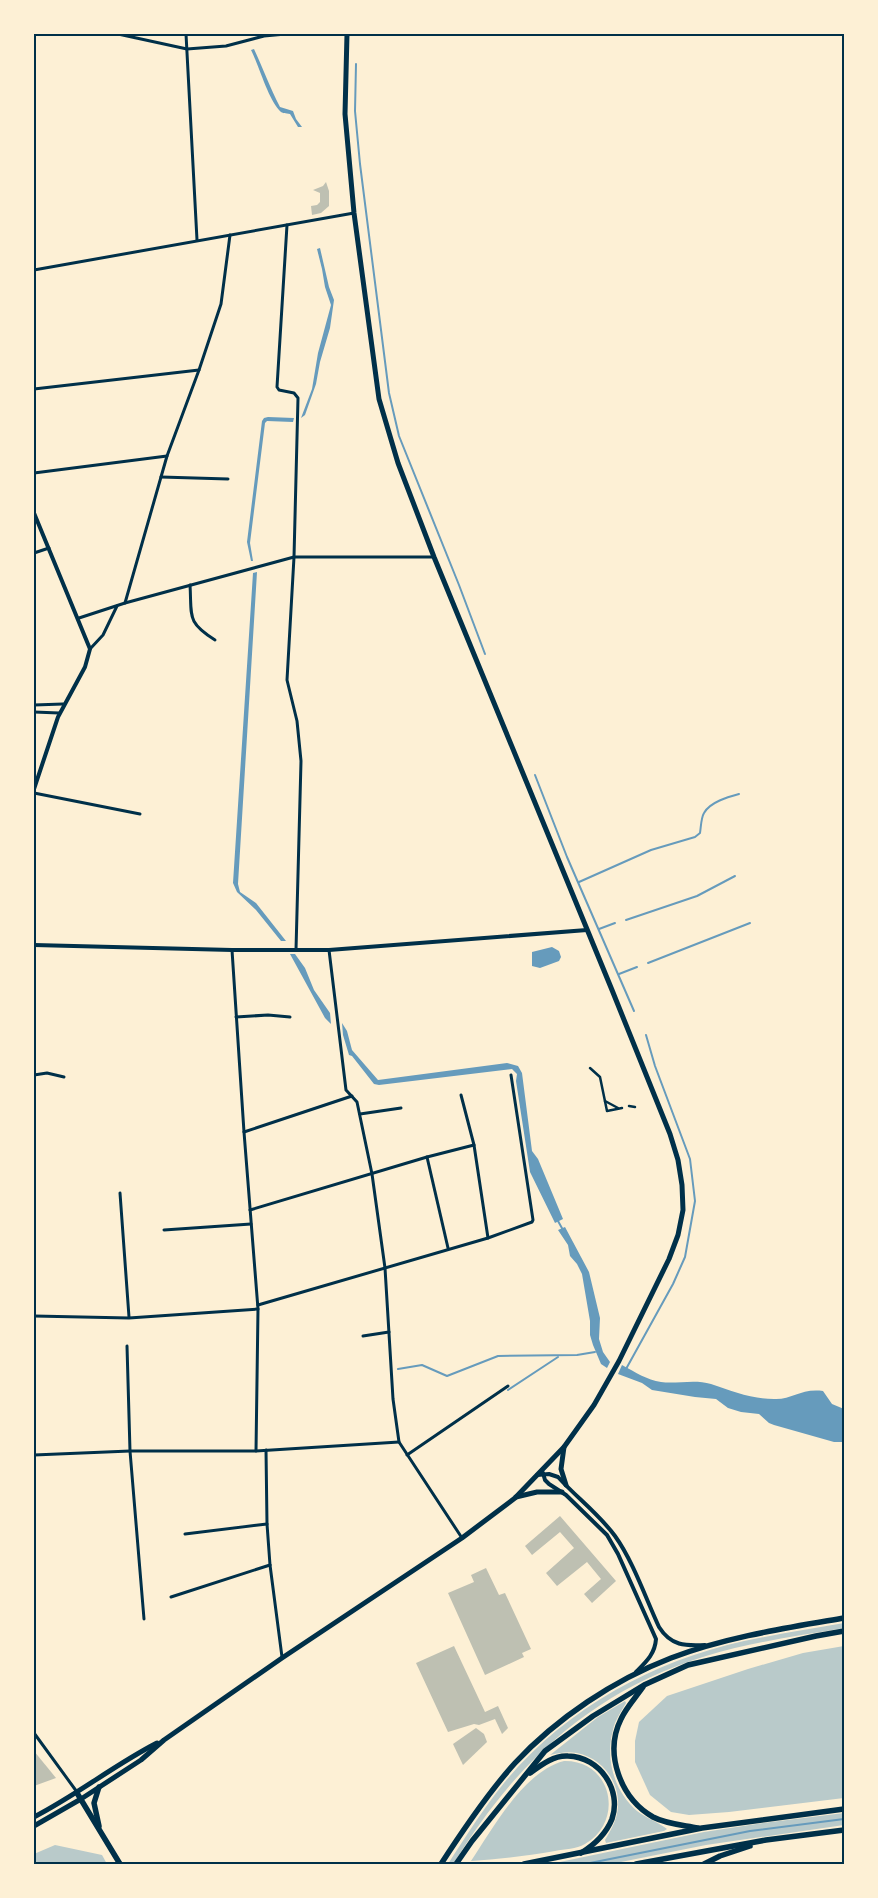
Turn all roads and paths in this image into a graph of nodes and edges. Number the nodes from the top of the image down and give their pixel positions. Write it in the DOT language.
graph roads {
  1 [pos="118,34"];
  2 [pos="186,34"];
  3 [pos="286,34"];
  4 [pos="347,34"];
  5 [pos="187,50"];
  6 [pos="354,213"];
  7 [pos="287,225"];
  8 [pos="230,235"];
  9 [pos="198,240"];
  10 [pos="34,270"];
  11 [pos="199,370"];
  12 [pos="34,389"];
  13 [pos="167,456"];
  14 [pos="34,473"];
  15 [pos="161,477"];
  16 [pos="228,479"];
  17 [pos="34,513"];
  18 [pos="49,548"];
  19 [pos="34,553"];
  20 [pos="294,557"];
  21 [pos="434,557"];
  22 [pos="190,585"];
  23 [pos="125,603"];
  24 [pos="117,606"];
  25 [pos="78,618"];
  26 [pos="215,640"];
  27 [pos="90,649"];
  28 [pos="63,704"];
  29 [pos="34,705"];
  30 [pos="34,712"];
  31 [pos="59,713"];
  32 [pos="34,790"];
  33 [pos="140,814"];
  34 [pos="587,930"];
  35 [pos="34,945"];
  36 [pos="232,950"];
  37 [pos="296,950"];
  38 [pos="329,950"];
  39 [pos="290,1017"];
  40 [pos="236,1018"];
  41 [pos="590,1068"];
  42 [pos="34,1075"];
  43 [pos="511,1075"];
  44 [pos="64,1077"];
  45 [pos="461,1095"];
  46 [pos="352,1096"];
  47 [pos="605,1101"];
  48 [pos="629,1106"];
  49 [pos="401,1108"];
  50 [pos="634,1108"];
  51 [pos="360,1114"];
  52 [pos="244,1132"];
  53 [pos="474,1145"];
  54 [pos="427,1157"];
  55 [pos="372,1174"];
  56 [pos="120,1193"];
  57 [pos="250,1210"];
  58 [pos="252,1224"];
  59 [pos="164,1230"];
  60 [pos="488,1238"];
  61 [pos="448,1248"];
  62 [pos="385,1268"];
  63 [pos="258,1307"];
  64 [pos="34,1316"];
  65 [pos="129,1318"];
  66 [pos="389,1332"];
  67 [pos="363,1336"];
  68 [pos="127,1346"];
  69 [pos="508,1386"];
  70 [pos="399,1442"];
  71 [pos="564,1447"];
  72 [pos="256,1450"];
  73 [pos="266,1450"];
  74 [pos="130,1451"];
  75 [pos="34,1455"];
  76 [pos="408,1455"];
  77 [pos="544,1466"];
  78 [pos="543,1474"];
  79 [pos="535,1476"];
  80 [pos="566,1485"];
  81 [pos="562,1492"];
  82 [pos="515,1498"];
  83 [pos="267,1524"];
  84 [pos="185,1534"];
  85 [pos="462,1538"];
  86 [pos="270,1565"];
  87 [pos="172,1598"];
  88 [pos="144,1618"];
  89 [pos="844,1618"];
  90 [pos="844,1631"];
  91 [pos="717,1644"];
  92 [pos="282,1658"];
  93 [pos="632,1676"];
  94 [pos="644,1686"];
  95 [pos="34,1733"];
  96 [pos="164,1740"];
  97 [pos="522,1779"];
  98 [pos="99,1787"];
  99 [pos="77,1793"];
  100 [pos="81,1799"];
  101 [pos="844,1809"];
  102 [pos="34,1817"];
  103 [pos="34,1826"];
  104 [pos="702,1828"];
  105 [pos="100,1830"];
  106 [pos="844,1830"];
  107 [pos="766,1840"];
  108 [pos="577,1855"];
  109 [pos="120,1864"];
  110 [pos="441,1864"];
  111 [pos="456,1864"];
  112 [pos="524,1864"];
  113 [pos="636,1864"];
  114 [pos="704,1864"];
  1 -- 5 [label="street"];
  2 -- 5 [label="street"];
  3 -- 5 [label="street"];
  4 -- 6 [label="main road"];
  5 -- 9 [label="street"];
  6 -- 7 [label="street"];
  6 -- 21 [label="main road"];
  7 -- 8 [label="street"];
  7 -- 20 [label="street"];
  8 -- 9 [label="street"];
  8 -- 11 [label="street"];
  9 -- 10 [label="street"];
  11 -- 12 [label="street"];
  11 -- 13 [label="street"];
  13 -- 14 [label="street"];
  13 -- 15 [label="street"];
  15 -- 16 [label="street"];
  15 -- 23 [label="street"];
  17 -- 18 [label="street"];
  18 -- 19 [label="street"];
  18 -- 25 [label="street"];
  20 -- 21 [label="street"];
  20 -- 22 [label="street"];
  20 -- 37 [label="street"];
  21 -- 34 [label="main road"];
  22 -- 23 [label="street"];
  22 -- 26 [label="street"];
  23 -- 24 [label="street"];
  24 -- 25 [label="street"];
  24 -- 27 [label="street"];
  25 -- 27 [label="street"];
  27 -- 28 [label="street"];
  28 -- 29 [label="street"];
  28 -- 31 [label="street"];
  30 -- 31 [label="street"];
  31 -- 32 [label="street"];
  32 -- 33 [label="street"];
  34 -- 38 [label="street"];
  34 -- 71 [label="main road"];
  35 -- 36 [label="street"];
  36 -- 37 [label="street"];
  36 -- 40 [label="street"];
  37 -- 38 [label="street"];
  38 -- 46 [label="street"];
  39 -- 40 [label="street"];
  40 -- 52 [label="street"];
  41 -- 47 [label="street"];
  42 -- 44 [label="street"];
  43 -- 60 [label="street"];
  45 -- 53 [label="street"];
  46 -- 51 [label="street"];
  46 -- 52 [label="street"];
  47 -- 47 [label="street"];
  48 -- 50 [label="street"];
  49 -- 51 [label="street"];
  51 -- 55 [label="street"];
  52 -- 57 [label="street"];
  53 -- 54 [label="street"];
  53 -- 60 [label="street"];
  54 -- 55 [label="street"];
  54 -- 61 [label="street"];
  55 -- 57 [label="street"];
  55 -- 62 [label="street"];
  56 -- 65 [label="street"];
  57 -- 58 [label="street"];
  58 -- 59 [label="street"];
  58 -- 63 [label="street"];
  60 -- 61 [label="street"];
  61 -- 62 [label="street"];
  62 -- 63 [label="street"];
  62 -- 66 [label="street"];
  63 -- 65 [label="street"];
  63 -- 72 [label="street"];
  64 -- 65 [label="street"];
  66 -- 67 [label="street"];
  66 -- 70 [label="street"];
  68 -- 74 [label="street"];
  69 -- 76 [label="street"];
  70 -- 73 [label="street"];
  70 -- 76 [label="street"];
  71 -- 77 [label="main road"];
  71 -- 80 [label="main road"];
  72 -- 73 [label="street"];
  72 -- 74 [label="street"];
  73 -- 83 [label="street"];
  74 -- 75 [label="street"];
  74 -- 88 [label="street"];
  76 -- 85 [label="street"];
  77 -- 78 [label="street"];
  77 -- 79 [label="main road"];
  78 -- 79 [label="street"];
  78 -- 80 [label="street"];
  78 -- 81 [label="street"];
  79 -- 82 [label="main road"];
  80 -- 91 [label="street"];
  81 -- 82 [label="main road"];
  81 -- 93 [label="street"];
  82 -- 85 [label="main road"];
  83 -- 84 [label="street"];
  83 -- 86 [label="street"];
  85 -- 92 [label="main road"];
  86 -- 87 [label="street"];
  86 -- 92 [label="street"];
  89 -- 91 [label="highway"];
  90 -- 94 [label="highway"];
  91 -- 93 [label="highway"];
  92 -- 96 [label="main road"];
  93 -- 110 [label="highway"];
  94 -- 97 [label="highway"];
  94 -- 104 [label="highway"];
  95 -- 99 [label="street"];
  96 -- 98 [label="main road"];
  96 -- 99 [label="main road"];
  97 -- 108 [label="highway"];
  97 -- 111 [label="highway"];
  98 -- 100 [label="main road"];
  98 -- 105 [label="highway"];
  99 -- 100 [label="highway"];
  99 -- 102 [label="main road"];
  100 -- 103 [label="main road"];
  100 -- 105 [label="highway"];
  101 -- 104 [label="highway"];
  104 -- 108 [label="highway"];
  105 -- 109 [label="highway"];
  106 -- 107 [label="highway"];
  107 -- 113 [label="highway"];
  107 -- 114 [label="highway"];
  108 -- 112 [label="highway"];
}
